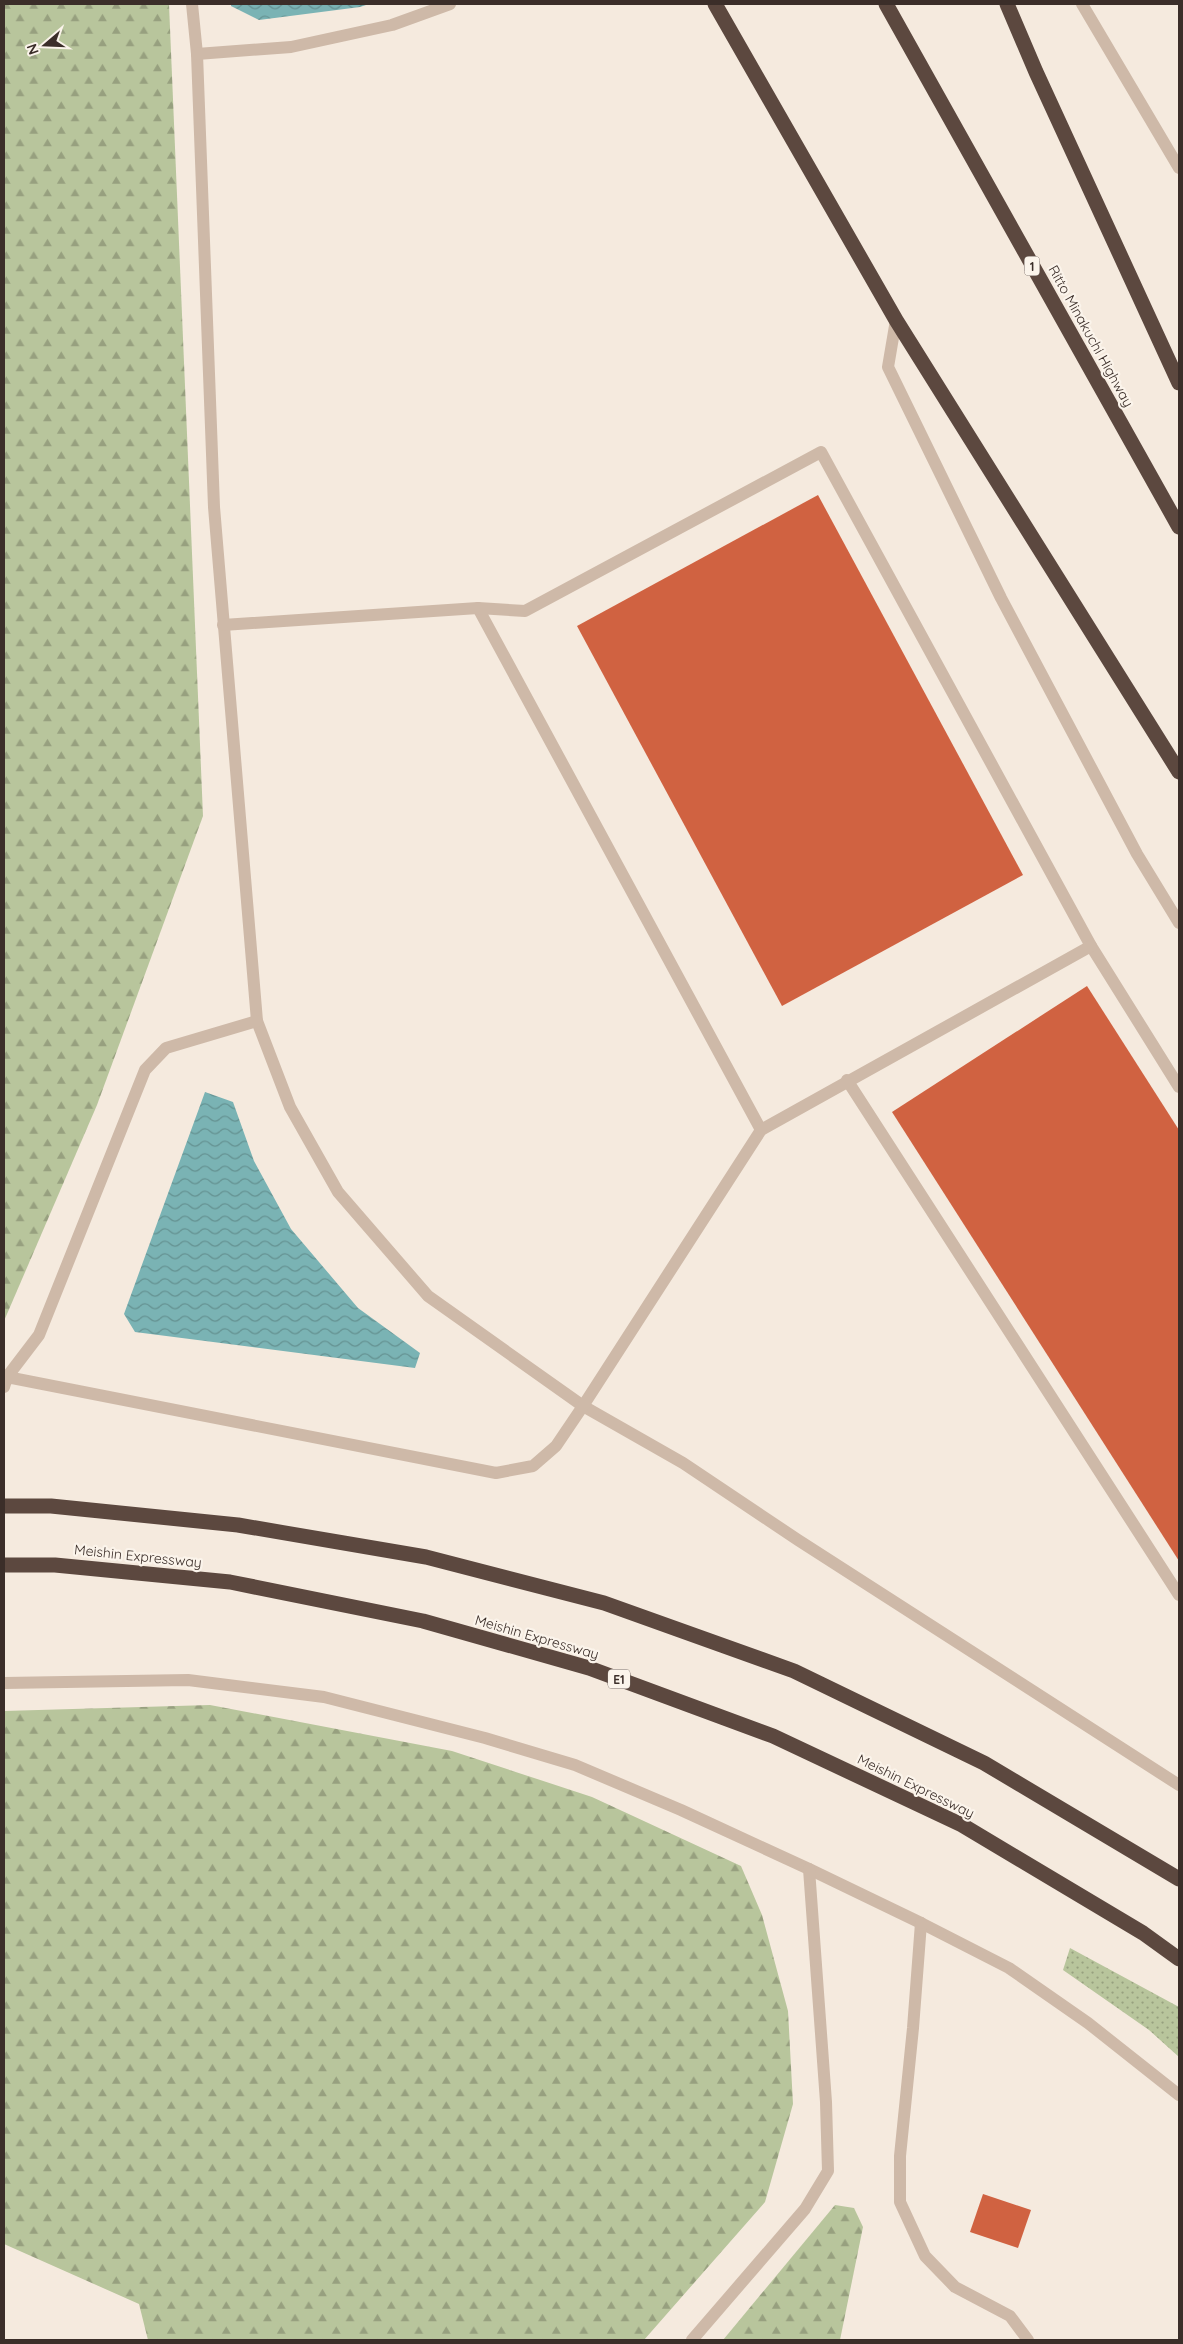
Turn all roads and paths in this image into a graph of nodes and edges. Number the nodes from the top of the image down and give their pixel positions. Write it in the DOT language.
graph roads {
  1 [pos="192,4"];
  2 [pos="450,4"];
  3 [pos="715,4"];
  4 [pos="886,4"];
  5 [pos="1007,4"];
  6 [pos="1082,4"];
  7 [pos="197,54"];
  8 [pos="1179,168"];
  9 [pos="896,320"];
  10 [pos="1179,383"];
  11 [pos="1179,527"];
  12 [pos="478,608"];
  13 [pos="223,625"];
  14 [pos="1179,772"];
  15 [pos="1179,924"];
  16 [pos="1091,946"];
  17 [pos="258,1021"];
  18 [pos="847,1080"];
  19 [pos="1179,1087"];
  20 [pos="761,1130"];
  21 [pos="6,1382"];
  22 [pos="583,1406"];
  23 [pos="4,1506"];
  24 [pos="4,1565"];
  25 [pos="1179,1595"];
  26 [pos="4,1683"];
  27 [pos="1179,1785"];
  28 [pos="809,1869"];
  29 [pos="1179,1879"];
  30 [pos="921,1923"];
  31 [pos="1179,1959"];
  32 [pos="1179,2095"];
  33 [pos="692,2340"];
  34 [pos="1028,2340"];
  1 -- 7 [label="street"];
  2 -- 7 [label="street"];
  3 -- 9 [label="highway"];
  4 -- 11 [label="highway, Ritto Minakuchi Highway / 1"];
  5 -- 10 [label="highway"];
  6 -- 8 [label="street"];
  7 -- 13 [label="street"];
  9 -- 14 [label="highway"];
  9 -- 15 [label="street"];
  12 -- 13 [label="street"];
  12 -- 16 [label="street"];
  12 -- 20 [label="street"];
  13 -- 17 [label="street"];
  16 -- 18 [label="street"];
  16 -- 19 [label="street"];
  17 -- 21 [label="street"];
  17 -- 22 [label="street"];
  18 -- 20 [label="street"];
  18 -- 25 [label="street"];
  20 -- 22 [label="street"];
  21 -- 22 [label="street"];
  22 -- 27 [label="street"];
  23 -- 29 [label="highway"];
  24 -- 31 [label="highway, Meishin Expressway / E1"];
  26 -- 28 [label="street"];
  28 -- 30 [label="street"];
  28 -- 33 [label="street"];
  30 -- 32 [label="street"];
  30 -- 34 [label="street"];
}
